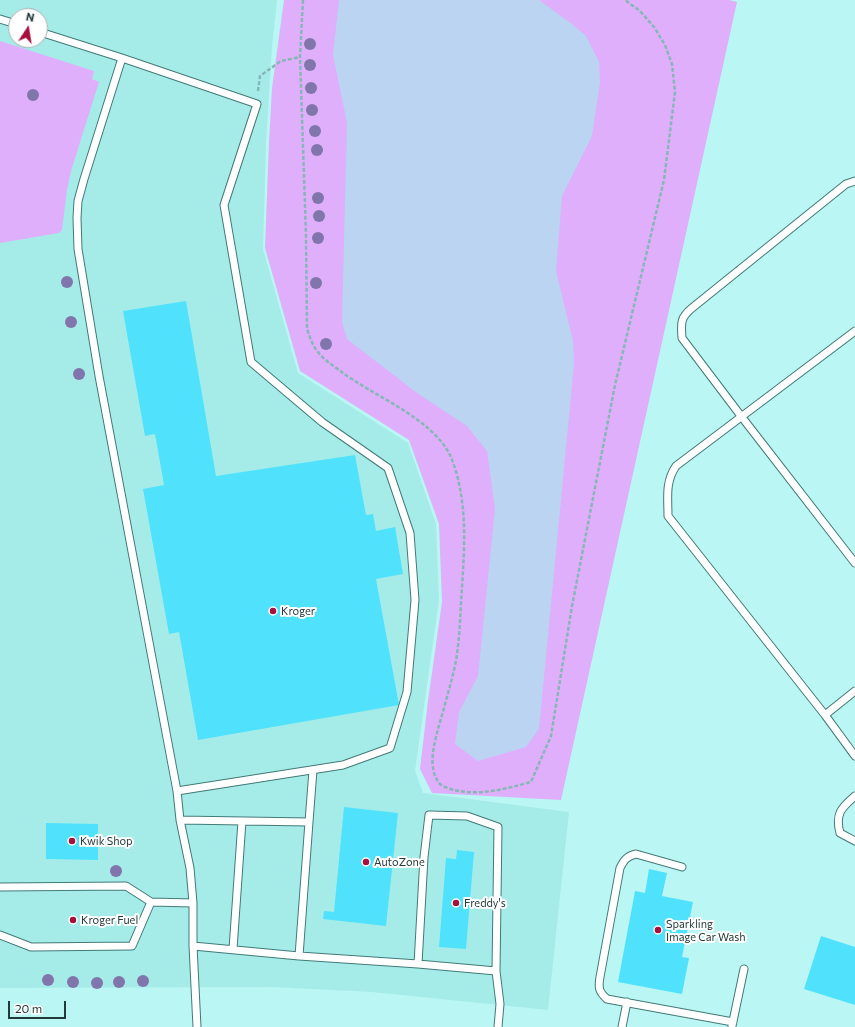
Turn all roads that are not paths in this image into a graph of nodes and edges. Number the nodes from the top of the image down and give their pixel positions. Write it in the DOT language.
graph roads {
  1 [pos="48,35"];
  2 [pos="122,58"];
  3 [pos="855,181"];
  4 [pos="855,331"];
  5 [pos="741,416"];
  6 [pos="855,563"];
  7 [pos="855,691"];
  8 [pos="825,715"];
  9 [pos="855,756"];
  10 [pos="312,770"];
  11 [pos="177,791"];
  12 [pos="855,796"];
  13 [pos="180,820"];
  14 [pos="242,821"];
  15 [pos="308,822"];
  16 [pos="855,841"];
  17 [pos="682,867"];
  18 [pos="0,887"];
  19 [pos="151,902"];
  20 [pos="193,903"];
  21 [pos="0,935"];
  22 [pos="193,946"];
  23 [pos="233,949"];
  24 [pos="299,956"];
  25 [pos="418,964"];
  26 [pos="744,969"];
  27 [pos="496,971"];
  28 [pos="627,1002"];
  29 [pos="732,1025"];
  30 [pos="197,1027"];
  31 [pos="498,1027"];
  32 [pos="622,1027"];
  1 -- 2 [label="lane"];
  2 -- 10 [label="lane"];
  2 -- 11 [label="lane"];
  3 -- 5 [label="lane"];
  4 -- 5 [label="lane"];
  5 -- 6 [label="lane"];
  5 -- 8 [label="lane"];
  7 -- 8 [label="lane"];
  8 -- 9 [label="lane"];
  10 -- 11 [label="lane"];
  10 -- 15 [label="lane"];
  11 -- 13 [label="lane"];
  12 -- 16 [label="lane"];
  13 -- 14 [label="lane"];
  13 -- 20 [label="lane"];
  14 -- 15 [label="lane"];
  14 -- 23 [label="lane"];
  15 -- 24 [label="lane"];
  17 -- 28 [label="lane"];
  18 -- 19 [label="lane"];
  19 -- 20 [label="lane"];
  19 -- 21 [label="lane"];
  20 -- 22 [label="lane"];
  22 -- 23 [label="lane"];
  22 -- 30 [label="lane"];
  23 -- 24 [label="lane"];
  24 -- 25 [label="lane"];
  25 -- 27 [label="lane"];
  25 -- 27 [label="lane"];
  26 -- 29 [label="lane"];
  27 -- 31 [label="lane"];
  28 -- 29 [label="lane"];
  28 -- 32 [label="lane"];
}
